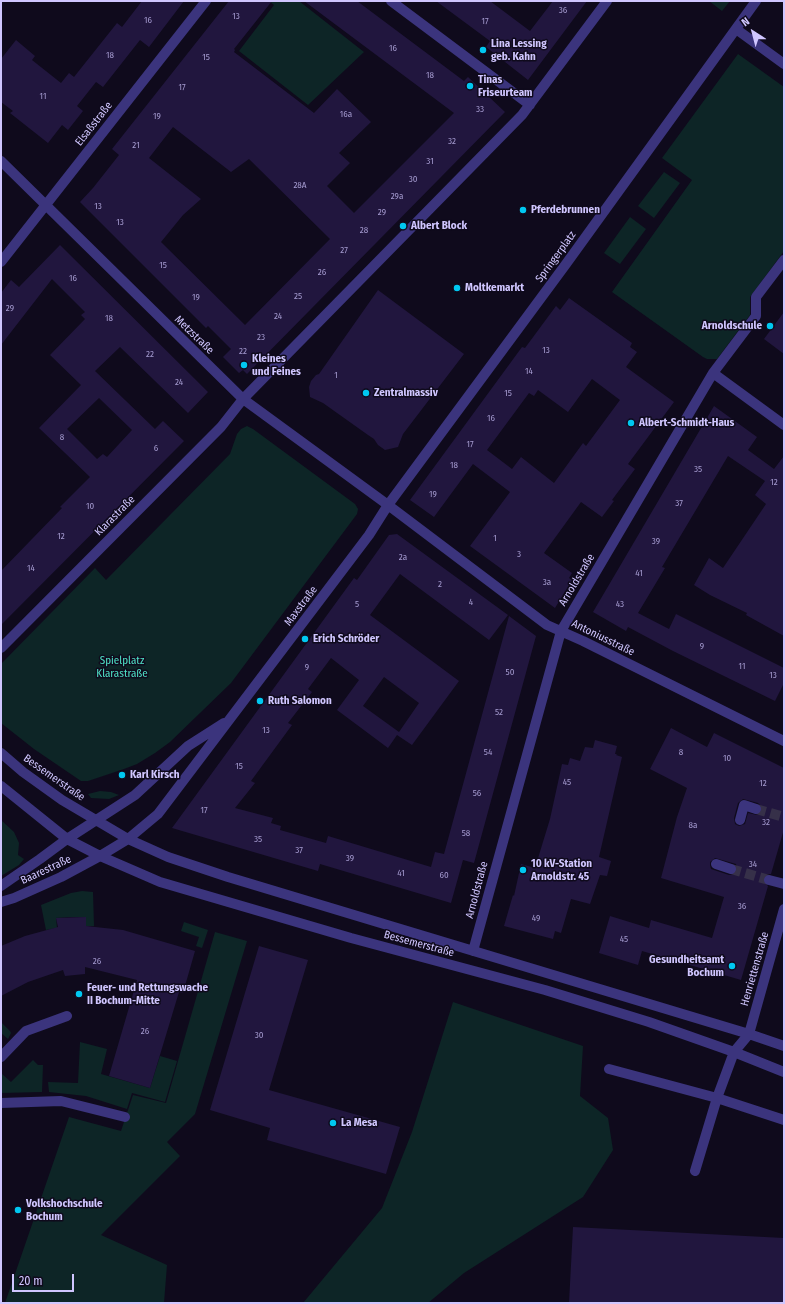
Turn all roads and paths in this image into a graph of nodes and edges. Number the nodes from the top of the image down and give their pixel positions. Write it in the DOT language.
graph roads {
  1 [pos="206,1"];
  2 [pos="391,1"];
  3 [pos="607,1"];
  4 [pos="756,1"];
  5 [pos="736,29"];
  6 [pos="784,64"];
  7 [pos="530,105"];
  8 [pos="1,161"];
  9 [pos="46,205"];
  10 [pos="784,260"];
  11 [pos="1,262"];
  12 [pos="713,374"];
  13 [pos="243,398"];
  14 [pos="784,425"];
  15 [pos="388,505"];
  16 [pos="561,631"];
  17 [pos="1,648"];
  18 [pos="231,718"];
  19 [pos="784,741"];
  20 [pos="1,753"];
  21 [pos="1,786"];
  22 [pos="756,809"];
  23 [pos="95,820"];
  24 [pos="740,820"];
  25 [pos="67,839"];
  26 [pos="128,839"];
  27 [pos="100,856"];
  28 [pos="716,864"];
  29 [pos="731,869"];
  30 [pos="769,880"];
  31 [pos="784,884"];
  32 [pos="1,886"];
  33 [pos="1,902"];
  34 [pos="784,909"];
  35 [pos="473,951"];
  36 [pos="67,1016"];
  37 [pos="749,1034"];
  38 [pos="784,1046"];
  39 [pos="734,1052"];
  40 [pos="1,1057"];
  41 [pos="610,1068"];
  42 [pos="784,1072"];
  43 [pos="718,1098"];
  44 [pos="1,1103"];
  45 [pos="125,1117"];
  46 [pos="784,1120"];
  47 [pos="695,1171"];
  1 -- 9 [label="street, Elsaßstraße"];
  2 -- 7 [label="street"];
  3 -- 7 [label="street"];
  4 -- 5 [label="street, Springerplatz"];
  5 -- 6 [label="street"];
  5 -- 15 [label="street, Springerplatz"];
  7 -- 13 [label="street"];
  8 -- 9 [label="street, Metzstraße"];
  9 -- 11 [label="street, Elsaßstraße"];
  9 -- 13 [label="street, Metzstraße"];
  10 -- 12 [label="street, Arnoldstraße"];
  12 -- 14 [label="street"];
  12 -- 16 [label="street, Arnoldstraße"];
  13 -- 15 [label="street, Metzstraße"];
  13 -- 17 [label="street, Klarastraße"];
  15 -- 16 [label="street, Antoniusstraße"];
  15 -- 18 [label="street, Maxstraße"];
  16 -- 19 [label="street, Antoniusstraße"];
  16 -- 35 [label="street, Arnoldstraße"];
  18 -- 23 [label="street, Maxstraße"];
  18 -- 26 [label="street, Maxstraße"];
  20 -- 23 [label="street, Bessemerstraße"];
  21 -- 25 [label="street, Bessemerstraße"];
  22 -- 24 [label="street"];
  23 -- 25 [label="street"];
  23 -- 26 [label="street, Bessemerstraße"];
  25 -- 27 [label="street, Bessemerstraße"];
  25 -- 32 [label="street, Baarestraße"];
  26 -- 27 [label="street"];
  26 -- 35 [label="street, Bessemerstraße"];
  27 -- 33 [label="street, Baarestraße"];
  27 -- 39 [label="street, Bessemerstraße"];
  28 -- 29 [label="street"];
  30 -- 31 [label="street"];
  34 -- 37 [label="street, Henriettenstraße"];
  35 -- 37 [label="street, Bessemerstraße"];
  36 -- 40 [label="street"];
  37 -- 38 [label="street, Bessemerstraße"];
  37 -- 39 [label="street"];
  39 -- 42 [label="street, Bessemerstraße"];
  39 -- 43 [label="street"];
  41 -- 43 [label="street"];
  43 -- 46 [label="street"];
  43 -- 47 [label="street"];
  44 -- 45 [label="street"];
}
